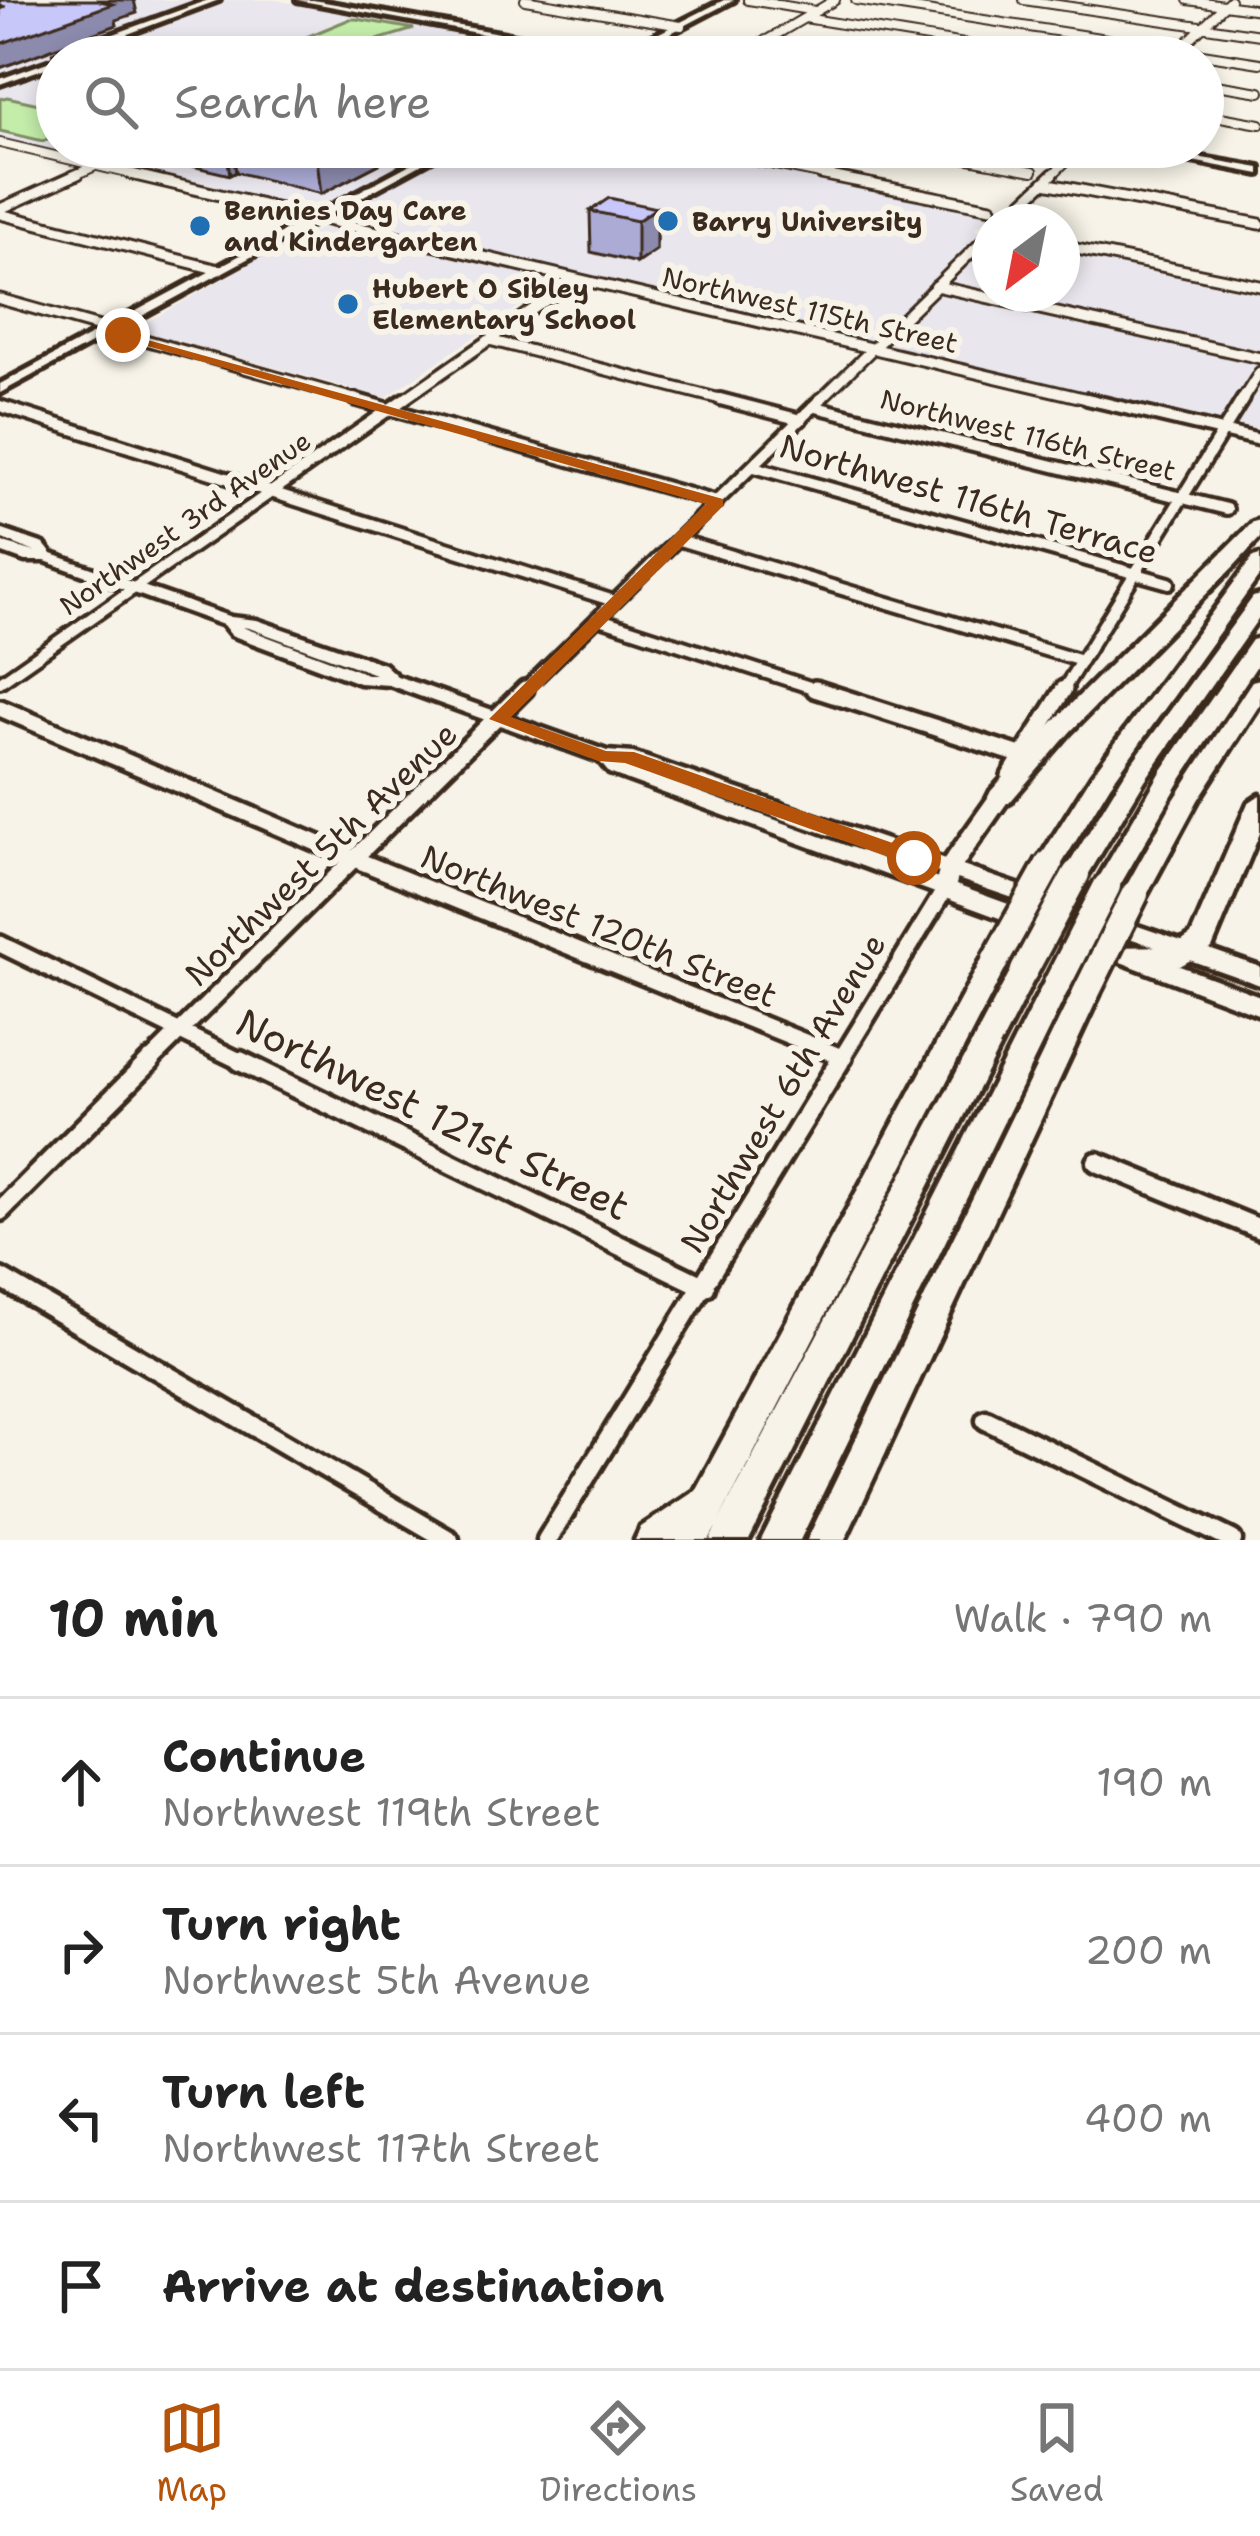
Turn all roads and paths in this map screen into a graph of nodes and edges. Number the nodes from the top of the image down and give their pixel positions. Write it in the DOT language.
graph roads {
  1 [pos="215,0"];
  2 [pos="301,0"];
  3 [pos="525,0"];
  4 [pos="721,0"];
  5 [pos="730,0"];
  6 [pos="748,0"];
  7 [pos="835,0"];
  8 [pos="856,0"];
  9 [pos="1024,0"];
  10 [pos="1188,0"];
  11 [pos="1227,3"];
  12 [pos="1260,10"];
  13 [pos="816,11"];
  14 [pos="805,18"];
  15 [pos="678,26"];
  16 [pos="1202,26"];
  17 [pos="1260,35"];
  18 [pos="119,36"];
  19 [pos="502,36"];
  20 [pos="659,36"];
  21 [pos="773,36"];
  22 [pos="916,36"];
  23 [pos="1069,36"];
  24 [pos="1192,36"];
  25 [pos="1224,59"];
  26 [pos="1260,62"];
  27 [pos="36,67"];
  28 [pos="0,81"];
  29 [pos="1224,86"];
  30 [pos="1260,92"];
  31 [pos="1224,118"];
  32 [pos="1260,124"];
  33 [pos="0,143"];
  34 [pos="36,152"];
  35 [pos="1224,165"];
  36 [pos="91,168"];
  37 [pos="104,168"];
  38 [pos="410,168"];
  39 [pos="791,168"];
  40 [pos="1018,168"];
  41 [pos="1060,168"];
  42 [pos="1034,171"];
  43 [pos="1260,171"];
  44 [pos="1044,184"];
  45 [pos="972,204"];
  46 [pos="1022,204"];
  47 [pos="0,212"];
  48 [pos="316,218"];
  49 [pos="1260,224"];
  50 [pos="1080,250"];
  51 [pos="972,252"];
  52 [pos="219,270"];
  53 [pos="575,280"];
  54 [pos="936,286"];
  55 [pos="1260,286"];
  56 [pos="0,299"];
  57 [pos="107,331"];
  58 [pos="489,340"];
  59 [pos="872,350"];
  60 [pos="1260,358"];
  61 [pos="1260,372"];
  62 [pos="0,389"];
  63 [pos="0,406"];
  64 [pos="816,407"];
  65 [pos="388,410"];
  66 [pos="801,421"];
  67 [pos="1223,430"];
  68 [pos="1260,440"];
  69 [pos="754,467"];
  70 [pos="273,492"];
  71 [pos="1181,497"];
  72 [pos="717,502"];
  73 [pos="1227,509"];
  74 [pos="1260,526"];
  75 [pos="0,533"];
  76 [pos="679,540"];
  77 [pos="0,547"];
  78 [pos="47,557"];
  79 [pos="1260,561"];
  80 [pos="1131,573"];
  81 [pos="1169,583"];
  82 [pos="134,588"];
  83 [pos="614,601"];
  84 [pos="1260,601"];
  85 [pos="597,618"];
  86 [pos="1260,645"];
  87 [pos="1078,660"];
  88 [pos="0,682"];
  89 [pos="1260,686"];
  90 [pos="0,708"];
  91 [pos="498,719"];
  92 [pos="1020,755"];
  93 [pos="1000,797"];
  94 [pos="1260,802"];
  95 [pos="352,858"];
  96 [pos="1062,869"];
  97 [pos="947,879"];
  98 [pos="0,944"];
  99 [pos="1189,951"];
  100 [pos="1121,954"];
  101 [pos="1009,966"];
  102 [pos="1260,976"];
  103 [pos="1071,989"];
  104 [pos="1260,1006"];
  105 [pos="181,1030"];
  106 [pos="844,1058"];
  107 [pos="1097,1162"];
  108 [pos="0,1211"];
  109 [pos="1260,1229"];
  110 [pos="0,1278"];
  111 [pos="705,1287"];
  112 [pos="896,1394"];
  113 [pos="986,1420"];
  114 [pos="710,1501"];
  115 [pos="449,1540"];
  116 [pos="547,1540"];
  117 [pos="654,1540"];
  118 [pos="689,1540"];
  119 [pos="728,1540"];
  120 [pos="780,1540"];
  121 [pos="826,1540"];
  122 [pos="846,1540"];
  123 [pos="1232,1540"];
  1 -- 18 [label="street"];
  2 -- 19 [label="street"];
  3 -- 15 [label="street"];
  4 -- 15 [label="street"];
  5 -- 15 [label="street"];
  6 -- 13 [label="street"];
  7 -- 13 [label="street"];
  8 -- 23 [label="street"];
  9 -- 16 [label="street"];
  10 -- 11 [label="street"];
  11 -- 12 [label="street"];
  11 -- 16 [label="street"];
  13 -- 14 [label="street"];
  14 -- 21 [label="street"];
  14 -- 22 [label="street"];
  15 -- 20 [label="street"];
  16 -- 17 [label="street"];
  16 -- 24 [label="street"];
  25 -- 26 [label="street"];
  27 -- 28 [label="street"];
  29 -- 30 [label="street"];
  31 -- 32 [label="street"];
  33 -- 34 [label="street, Northwest 115th Street"];
  35 -- 43 [label="street"];
  36 -- 47 [label="street"];
  37 -- 48 [label="street, Northwest 115th Street"];
  38 -- 48 [label="street"];
  39 -- 45 [label="street"];
  40 -- 42 [label="street"];
  41 -- 44 [label="street"];
  44 -- 46 [label="street"];
  44 -- 49 [label="street"];
  47 -- 52 [label="street"];
  48 -- 52 [label="street"];
  48 -- 53 [label="street, Northwest 115th Street"];
  50 -- 55 [label="street"];
  51 -- 54 [label="street, Northwest 5th Avenue"];
  52 -- 57 [label="street"];
  53 -- 58 [label="street, Northwest 3rd Avenue"];
  53 -- 59 [label="street, Northwest 115th Street"];
  54 -- 59 [label="street, Northwest 5th Avenue"];
  54 -- 60 [label="street"];
  56 -- 57 [label="street"];
  57 -- 62 [label="street"];
  57 -- 65 [label="street"];
  58 -- 65 [label="street, Northwest 3rd Avenue"];
  58 -- 66 [label="street"];
  59 -- 64 [label="street, Northwest 5th Avenue"];
  59 -- 67 [label="street, Northwest 115th Street"];
  61 -- 67 [label="street, Northwest 6th Avenue"];
  63 -- 70 [label="street"];
  64 -- 66 [label="street, Northwest 5th Avenue"];
  64 -- 71 [label="street, Northwest 116th Street"];
  65 -- 70 [label="street, Northwest 3rd Avenue"];
  65 -- 72 [label="street"];
  66 -- 69 [label="street, Northwest 5th Avenue"];
  67 -- 68 [label="street, Northwest 115th Street"];
  67 -- 71 [label="street, Northwest 6th Avenue"];
  69 -- 72 [label="street, Northwest 5th Avenue"];
  69 -- 80 [label="street, Northwest 116th Terrace"];
  70 -- 82 [label="street, Northwest 3rd Avenue"];
  70 -- 83 [label="street"];
  71 -- 73 [label="street, Northwest 116th Street"];
  71 -- 80 [label="street, Northwest 6th Avenue"];
  72 -- 76 [label="street, Northwest 5th Avenue"];
  74 -- 93 [label="highway"];
  75 -- 78 [label="main road"];
  76 -- 83 [label="street, Northwest 5th Avenue"];
  76 -- 87 [label="street"];
  77 -- 78 [label="main road"];
  78 -- 82 [label="main road"];
  79 -- 96 [label="highway"];
  80 -- 81 [label="street, Northwest 116th Terrace"];
  80 -- 87 [label="street, Northwest 6th Avenue"];
  82 -- 88 [label="street, Northwest 3rd Avenue"];
  82 -- 91 [label="main road"];
  83 -- 85 [label="street, Northwest 5th Avenue"];
  84 -- 96 [label="highway"];
  85 -- 91 [label="street, Northwest 5th Avenue"];
  85 -- 92 [label="street"];
  86 -- 103 [label="highway, bridge"];
  87 -- 92 [label="street, Northwest 6th Avenue"];
  89 -- 103 [label="highway, bridge"];
  90 -- 95 [label="street, Northwest 120th Street"];
  91 -- 95 [label="street, Northwest 5th Avenue"];
  91 -- 97 [label="main road"];
  92 -- 93 [label="street, Northwest 6th Avenue"];
  93 -- 97 [label="main road, Northwest 6th Avenue"];
  94 -- 99 [label="highway"];
  95 -- 105 [label="street, Northwest 5th Avenue"];
  95 -- 106 [label="street, Northwest 120th Street"];
  96 -- 101 [label="highway, bridge"];
  97 -- 99 [label="main road"];
  97 -- 100 [label="main road"];
  97 -- 106 [label="street, Northwest 6th Avenue"];
  98 -- 105 [label="street, Northwest 121st Street"];
  99 -- 100 [label="highway"];
  99 -- 102 [label="main road"];
  100 -- 104 [label="main road"];
  101 -- 114 [label="highway"];
  101 -- 119 [label="highway"];
  103 -- 112 [label="highway"];
  103 -- 120 [label="highway"];
  105 -- 108 [label="street, Northwest 5th Avenue"];
  105 -- 111 [label="street, Northwest 121st Street"];
  106 -- 111 [label="street, Northwest 6th Avenue"];
  107 -- 109 [label="street"];
  110 -- 115 [label="street"];
  111 -- 116 [label="street, Northwest 6th Avenue"];
  112 -- 121 [label="highway"];
  112 -- 122 [label="highway"];
  113 -- 123 [label="street"];
  114 -- 117 [label="highway"];
  114 -- 118 [label="highway"];
}
